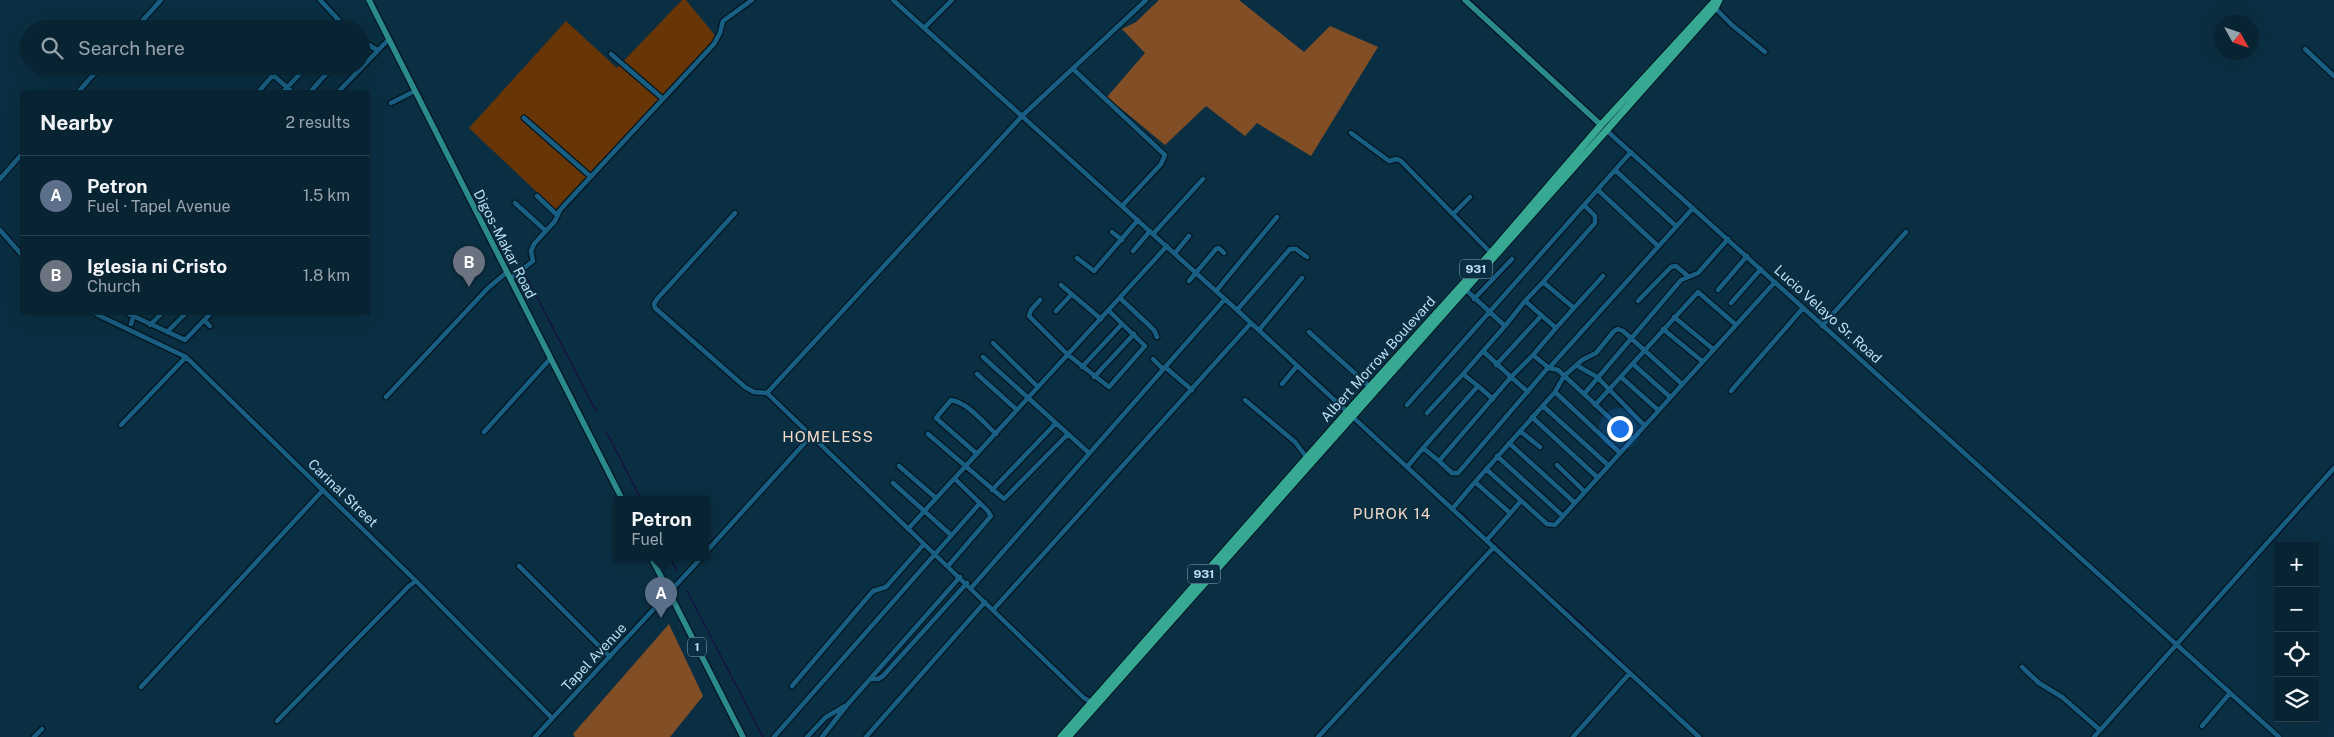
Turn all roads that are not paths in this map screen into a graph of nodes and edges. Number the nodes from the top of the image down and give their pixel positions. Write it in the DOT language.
graph roads {
  1 [pos="161,0"];
  2 [pos="320,0"];
  3 [pos="369,0"];
  4 [pos="752,0"];
  5 [pos="893,0"];
  6 [pos="952,0"];
  7 [pos="1146,0"];
  8 [pos="1465,0"];
  9 [pos="1718,0"];
  10 [pos="1715,8"];
  11 [pos="143,20"];
  12 [pos="339,20"];
  13 [pos="924,28"];
  14 [pos="389,39"];
  15 [pos="370,46"];
  16 [pos="2304,49"];
  17 [pos="377,50"];
  18 [pos="1765,52"];
  19 [pos="611,54"];
  20 [pos="370,56"];
  21 [pos="1073,69"];
  22 [pos="93,75"];
  23 [pos="273,75"];
  24 [pos="300,75"];
  25 [pos="325,75"];
  26 [pos="352,75"];
  27 [pos="2334,76"];
  28 [pos="80,90"];
  29 [pos="260,90"];
  30 [pos="287,90"];
  31 [pos="311,90"];
  32 [pos="340,90"];
  33 [pos="415,91"];
  34 [pos="663,99"];
  35 [pos="391,104"];
  36 [pos="1023,115"];
  37 [pos="524,118"];
  38 [pos="1603,127"];
  39 [pos="1351,133"];
  40 [pos="1631,152"];
  41 [pos="20,157"];
  42 [pos="1615,170"];
  43 [pos="591,177"];
  44 [pos="0,179"];
  45 [pos="1203,179"];
  46 [pos="1598,190"];
  47 [pos="537,196"];
  48 [pos="1470,197"];
  49 [pos="514,203"];
  50 [pos="1122,206"];
  51 [pos="1585,206"];
  52 [pos="1694,208"];
  53 [pos="735,213"];
  54 [pos="1453,214"];
  55 [pos="557,215"];
  56 [pos="1277,216"];
  57 [pos="1138,220"];
  58 [pos="1676,226"];
  59 [pos="0,230"];
  60 [pos="546,231"];
  61 [pos="1112,232"];
  62 [pos="1151,232"];
  63 [pos="1906,232"];
  64 [pos="1190,236"];
  65 [pos="1728,239"];
  66 [pos="1122,240"];
  67 [pos="1166,246"];
  68 [pos="1658,246"];
  69 [pos="1133,251"];
  70 [pos="20,253"];
  71 [pos="1175,253"];
  72 [pos="1224,253"];
  73 [pos="1491,253"];
  74 [pos="1747,256"];
  75 [pos="1077,258"];
  76 [pos="1307,258"];
  77 [pos="1512,259"];
  78 [pos="1761,269"];
  79 [pos="506,273"];
  80 [pos="1196,273"];
  81 [pos="1603,276"];
  82 [pos="1688,276"];
  83 [pos="1302,278"];
  84 [pos="509,280"];
  85 [pos="1189,280"];
  86 [pos="1543,282"];
  87 [pos="1775,282"];
  88 [pos="1061,285"];
  89 [pos="1465,289"];
  90 [pos="1718,290"];
  91 [pos="1216,291"];
  92 [pos="1071,295"];
  93 [pos="1120,298"];
  94 [pos="1225,299"];
  95 [pos="1474,299"];
  96 [pos="1040,300"];
  97 [pos="1525,301"];
  98 [pos="1638,302"];
  99 [pos="1731,303"];
  100 [pos="1574,308"];
  101 [pos="1803,308"];
  102 [pos="1237,310"];
  103 [pos="1056,311"];
  104 [pos="1109,312"];
  105 [pos="1489,313"];
  106 [pos="98,315"];
  107 [pos="132,315"];
  108 [pos="134,315"];
  109 [pos="159,315"];
  110 [pos="184,315"];
  111 [pos="209,315"];
  112 [pos="1542,316"];
  113 [pos="1674,317"];
  114 [pos="1101,319"];
  115 [pos="204,320"];
  116 [pos="1251,323"];
  117 [pos="131,324"];
  118 [pos="1122,324"];
  119 [pos="1735,324"];
  120 [pos="150,325"];
  121 [pos="210,326"];
  122 [pos="1505,326"];
  123 [pos="1822,326"];
  124 [pos="1556,328"];
  125 [pos="1663,329"];
  126 [pos="1258,330"];
  127 [pos="167,332"];
  128 [pos="1310,332"];
  129 [pos="1134,334"];
  130 [pos="1158,337"];
  131 [pos="1632,339"];
  132 [pos="993,343"];
  133 [pos="1713,349"];
  134 [pos="1483,351"];
  135 [pos="1644,352"];
  136 [pos="1067,354"];
  137 [pos="1533,354"];
  138 [pos="186,357"];
  139 [pos="983,357"];
  140 [pos="1154,359"];
  141 [pos="550,360"];
  142 [pos="1702,361"];
  143 [pos="1633,364"];
  144 [pos="1496,365"];
  145 [pos="1576,365"];
  146 [pos="1297,366"];
  147 [pos="1082,367"];
  148 [pos="1164,368"];
  149 [pos="1549,368"];
  150 [pos="977,374"];
  151 [pos="1463,374"];
  152 [pos="1564,376"];
  153 [pos="1094,377"];
  154 [pos="1511,377"];
  155 [pos="1621,377"];
  156 [pos="1597,378"];
  157 [pos="1282,384"];
  158 [pos="1682,384"];
  159 [pos="1478,386"];
  160 [pos="1038,387"];
  161 [pos="1370,387"];
  162 [pos="1610,389"];
  163 [pos="1192,390"];
  164 [pos="1731,391"];
  165 [pos="1528,392"];
  166 [pos="1555,392"];
  167 [pos="767,393"];
  168 [pos="1584,394"];
  169 [pos="386,397"];
  170 [pos="1670,397"];
  171 [pos="1028,399"];
  172 [pos="1493,399"];
  173 [pos="1245,400"];
  174 [pos="1407,405"];
  175 [pos="1595,405"];
  176 [pos="1543,406"];
  177 [pos="1017,410"];
  178 [pos="1658,410"];
  179 [pos="1427,413"];
  180 [pos="1350,414"];
  181 [pos="1532,417"];
  182 [pos="1056,423"];
  183 [pos="121,425"];
  184 [pos="1644,425"];
  185 [pos="1520,431"];
  186 [pos="484,432"];
  187 [pos="928,434"];
  188 [pos="996,434"];
  189 [pos="1068,434"];
  190 [pos="811,436"];
  191 [pos="1631,438"];
  192 [pos="1509,443"];
  193 [pos="1540,446"];
  194 [pos="1423,448"];
  195 [pos="1619,452"];
  196 [pos="1089,453"];
  197 [pos="977,454"];
  198 [pos="1497,456"];
  199 [pos="1307,458"];
  200 [pos="1439,461"];
  201 [pos="1557,465"];
  202 [pos="1608,465"];
  203 [pos="899,466"];
  204 [pos="966,466"];
  205 [pos="1407,467"];
  206 [pos="2334,468"];
  207 [pos="1486,469"];
  208 [pos="1596,477"];
  209 [pos="955,479"];
  210 [pos="1475,482"];
  211 [pos="893,483"];
  212 [pos="323,490"];
  213 [pos="992,490"];
  214 [pos="1584,492"];
  215 [pos="620,496"];
  216 [pos="936,498"];
  217 [pos="1521,501"];
  218 [pos="980,503"];
  219 [pos="1575,503"];
  220 [pos="1453,508"];
  221 [pos="924,511"];
  222 [pos="1510,513"];
  223 [pos="1563,516"];
  224 [pos="908,529"];
  225 [pos="951,535"];
  226 [pos="1487,540"];
  227 [pos="924,544"];
  228 [pos="1494,547"];
  229 [pos="709,549"];
  230 [pos="934,554"];
  231 [pos="653,561"];
  232 [pos="698,561"];
  233 [pos="519,566"];
  234 [pos="948,566"];
  235 [pos="960,577"];
  236 [pos="416,581"];
  237 [pos="967,584"];
  238 [pos="971,588"];
  239 [pos="670,592"];
  240 [pos="985,602"];
  241 [pos="993,610"];
  242 [pos="2176,645"];
  243 [pos="610,657"];
  244 [pos="2022,667"];
  245 [pos="1629,674"];
  246 [pos="872,678"];
  247 [pos="792,686"];
  248 [pos="141,687"];
  249 [pos="2230,693"];
  250 [pos="1094,703"];
  251 [pos="848,704"];
  252 [pos="826,717"];
  253 [pos="552,718"];
  254 [pos="277,720"];
  255 [pos="834,722"];
  256 [pos="2202,726"];
  257 [pos="42,729"];
  258 [pos="2100,730"];
  259 [pos="34,737"];
  260 [pos="535,737"];
  261 [pos="743,737"];
  262 [pos="774,737"];
  263 [pos="807,737"];
  264 [pos="822,737"];
  265 [pos="866,737"];
  266 [pos="1060,737"];
  267 [pos="1068,737"];
  268 [pos="1318,737"];
  269 [pos="1573,737"];
  270 [pos="1699,737"];
  271 [pos="2094,737"];
  272 [pos="2279,737"];
  1 -- 11 [label="street"];
  2 -- 12 [label="street"];
  3 -- 14 [label="main road, Digos-Makar Road"];
  4 -- 34 [label="street"];
  5 -- 13 [label="street"];
  6 -- 13 [label="street"];
  7 -- 21 [label="street"];
  8 -- 38 [label="main road, Lucio Velayo Sr. Road"];
  9 -- 10 [label="highway, Albert Morrow Boulevard / 931"];
  9 -- 38 [label="highway, Albert Morrow Boulevard / 931"];
  10 -- 18 [label="street"];
  10 -- 38 [label="highway, Albert Morrow Boulevard / 931"];
  13 -- 36 [label="street"];
  14 -- 17 [label="street"];
  14 -- 33 [label="main road, Digos-Makar Road"];
  15 -- 17 [label="street"];
  16 -- 27 [label="street"];
  17 -- 20 [label="street"];
  19 -- 34 [label="street"];
  21 -- 36 [label="street"];
  21 -- 50 [label="street"];
  22 -- 28 [label="street"];
  23 -- 29 [label="street"];
  23 -- 30 [label="street"];
  24 -- 30 [label="street"];
  25 -- 31 [label="street"];
  26 -- 32 [label="street"];
  33 -- 35 [label="street"];
  33 -- 79 [label="main road, Digos-Makar Road"];
  34 -- 43 [label="street"];
  36 -- 50 [label="street"];
  36 -- 167 [label="street"];
  37 -- 43 [label="street"];
  38 -- 40 [label="street, Lucio Velayo Sr. Road"];
  38 -- 73 [label="highway, Albert Morrow Boulevard / 931"];
  38 -- 89 [label="highway, Albert Morrow Boulevard / 931"];
  39 -- 54 [label="street"];
  40 -- 42 [label="street"];
  40 -- 52 [label="street, Lucio Velayo Sr. Road"];
  41 -- 44 [label="street"];
  42 -- 46 [label="street"];
  42 -- 58 [label="street"];
  43 -- 55 [label="street"];
  45 -- 62 [label="street"];
  46 -- 51 [label="street"];
  46 -- 68 [label="street"];
  47 -- 55 [label="street"];
  48 -- 54 [label="street"];
  49 -- 60 [label="street"];
  50 -- 57 [label="street"];
  51 -- 86 [label="street"];
  51 -- 105 [label="street"];
  52 -- 58 [label="street"];
  52 -- 65 [label="street, Lucio Velayo Sr. Road"];
  53 -- 167 [label="street"];
  54 -- 73 [label="street"];
  55 -- 60 [label="street"];
  56 -- 91 [label="street"];
  57 -- 62 [label="street"];
  57 -- 66 [label="street"];
  58 -- 68 [label="street"];
  59 -- 70 [label="street"];
  60 -- 84 [label="street"];
  61 -- 66 [label="street"];
  62 -- 67 [label="street"];
  62 -- 69 [label="street"];
  63 -- 123 [label="street"];
  64 -- 71 [label="street"];
  65 -- 74 [label="street, Lucio Velayo Sr. Road"];
  65 -- 82 [label="street"];
  66 -- 75 [label="street"];
  67 -- 71 [label="street"];
  67 -- 93 [label="street"];
  68 -- 149 [label="street"];
  71 -- 80 [label="street"];
  72 -- 80 [label="street"];
  73 -- 161 [label="highway, Albert Morrow Boulevard / 931"];
  74 -- 78 [label="street, Lucio Velayo Sr. Road"];
  74 -- 90 [label="street"];
  76 -- 102 [label="street"];
  77 -- 95 [label="street"];
  78 -- 87 [label="street, Lucio Velayo Sr. Road"];
  78 -- 99 [label="street"];
  79 -- 84 [label="main road, Digos-Makar Road"];
  79 -- 169 [label="street"];
  80 -- 85 [label="street"];
  80 -- 91 [label="street"];
  81 -- 100 [label="street"];
  82 -- 98 [label="street"];
  82 -- 131 [label="street"];
  83 -- 126 [label="street"];
  84 -- 141 [label="main road, Digos-Makar Road"];
  86 -- 97 [label="street"];
  86 -- 100 [label="street"];
  87 -- 101 [label="street, Lucio Velayo Sr. Road"];
  87 -- 119 [label="street"];
  88 -- 92 [label="street"];
  89 -- 95 [label="street"];
  89 -- 180 [label="highway, Albert Morrow Boulevard / 931"];
  91 -- 94 [label="street"];
  92 -- 103 [label="street"];
  92 -- 114 [label="street"];
  93 -- 104 [label="street"];
  93 -- 130 [label="street"];
  94 -- 102 [label="street"];
  94 -- 148 [label="street"];
  95 -- 105 [label="street"];
  96 -- 136 [label="street"];
  97 -- 112 [label="street"];
  97 -- 122 [label="street"];
  100 -- 124 [label="street"];
  101 -- 123 [label="street, Lucio Velayo Sr. Road"];
  101 -- 164 [label="street"];
  102 -- 116 [label="street"];
  104 -- 114 [label="street"];
  104 -- 118 [label="street"];
  105 -- 122 [label="street"];
  105 -- 174 [label="street"];
  106 -- 138 [label="street, Carinal Street"];
  107 -- 117 [label="street"];
  108 -- 120 [label="street"];
  109 -- 120 [label="street"];
  110 -- 127 [label="street"];
  111 -- 115 [label="street"];
  112 -- 124 [label="street"];
  112 -- 144 [label="street"];
  113 -- 119 [label="street"];
  113 -- 125 [label="street"];
  113 -- 133 [label="street"];
  114 -- 136 [label="street"];
  115 -- 121 [label="street"];
  115 -- 127 [label="street"];
  116 -- 126 [label="street"];
  116 -- 163 [label="street"];
  118 -- 129 [label="street"];
  118 -- 147 [label="street"];
  119 -- 133 [label="street"];
  120 -- 127 [label="street"];
  122 -- 134 [label="street"];
  123 -- 242 [label="street, Lucio Velayo Sr. Road"];
  124 -- 137 [label="street"];
  125 -- 135 [label="street"];
  125 -- 142 [label="street"];
  126 -- 146 [label="street"];
  128 -- 161 [label="street"];
  129 -- 153 [label="street"];
  129 -- 153 [label="street"];
  131 -- 135 [label="street"];
  131 -- 145 [label="street"];
  131 -- 156 [label="street"];
  132 -- 160 [label="street"];
  133 -- 142 [label="street"];
  134 -- 144 [label="street"];
  134 -- 151 [label="street"];
  135 -- 143 [label="street"];
  135 -- 158 [label="street"];
  136 -- 147 [label="street"];
  136 -- 160 [label="street"];
  137 -- 149 [label="street"];
  137 -- 154 [label="street"];
  138 -- 183 [label="street"];
  138 -- 212 [label="street, Carinal Street"];
  139 -- 171 [label="street"];
  140 -- 148 [label="street"];
  141 -- 186 [label="street"];
  141 -- 215 [label="main road, Digos-Makar Road"];
  142 -- 158 [label="street"];
  143 -- 155 [label="street"];
  143 -- 170 [label="street"];
  144 -- 154 [label="street"];
  145 -- 152 [label="street"];
  145 -- 156 [label="street"];
  146 -- 157 [label="street"];
  146 -- 180 [label="street"];
  147 -- 153 [label="street"];
  148 -- 163 [label="street"];
  148 -- 196 [label="street"];
  149 -- 152 [label="street"];
  149 -- 165 [label="street"];
  150 -- 177 [label="street"];
  151 -- 159 [label="street"];
  151 -- 179 [label="street"];
  152 -- 166 [label="street"];
  152 -- 168 [label="street"];
  154 -- 165 [label="street"];
  154 -- 172 [label="street"];
  155 -- 162 [label="street"];
  155 -- 178 [label="street"];
  156 -- 162 [label="street"];
  156 -- 168 [label="street"];
  158 -- 170 [label="street"];
  159 -- 172 [label="street"];
  159 -- 194 [label="street"];
  160 -- 171 [label="street"];
  161 -- 180 [label="highway, Albert Morrow Boulevard / 931"];
  162 -- 175 [label="street"];
  162 -- 184 [label="street"];
  163 -- 241 [label="street"];
  165 -- 200 [label="street"];
  166 -- 176 [label="street"];
  166 -- 195 [label="street"];
  167 -- 190 [label="street"];
  168 -- 175 [label="street"];
  170 -- 178 [label="street"];
  171 -- 177 [label="street"];
  171 -- 182 [label="street"];
  172 -- 200 [label="street"];
  173 -- 199 [label="street"];
  175 -- 191 [label="street"];
  176 -- 181 [label="street"];
  176 -- 202 [label="street"];
  177 -- 188 [label="street"];
  178 -- 184 [label="street"];
  180 -- 199 [label="highway, Albert Morrow Boulevard / 931"];
  180 -- 205 [label="street"];
  180 -- 250 [label="highway, Albert Morrow Boulevard / 931"];
  181 -- 185 [label="street"];
  181 -- 208 [label="street"];
  182 -- 189 [label="street"];
  182 -- 213 [label="street"];
  184 -- 191 [label="street"];
  185 -- 192 [label="street"];
  185 -- 193 [label="street"];
  187 -- 204 [label="street"];
  188 -- 197 [label="street"];
  188 -- 197 [label="street"];
  189 -- 196 [label="street"];
  189 -- 213 [label="street"];
  190 -- 224 [label="street"];
  190 -- 229 [label="street"];
  191 -- 195 [label="street"];
  192 -- 198 [label="street"];
  192 -- 219 [label="street"];
  194 -- 200 [label="street"];
  194 -- 205 [label="street"];
  195 -- 202 [label="street"];
  196 -- 238 [label="street"];
  197 -- 204 [label="street"];
  198 -- 207 [label="street"];
  198 -- 223 [label="street"];
  199 -- 250 [label="highway, Albert Morrow Boulevard / 931"];
  201 -- 214 [label="street"];
  202 -- 208 [label="street"];
  203 -- 216 [label="street"];
  204 -- 209 [label="street"];
  204 -- 213 [label="street"];
  205 -- 220 [label="street"];
  206 -- 242 [label="street"];
  207 -- 210 [label="street"];
  207 -- 217 [label="street"];
  208 -- 214 [label="street"];
  209 -- 216 [label="street"];
  209 -- 218 [label="street"];
  210 -- 220 [label="street"];
  210 -- 222 [label="street"];
  211 -- 221 [label="street"];
  212 -- 236 [label="street, Carinal Street"];
  212 -- 248 [label="street"];
  214 -- 219 [label="street"];
  216 -- 221 [label="street"];
  217 -- 222 [label="street"];
  217 -- 223 [label="street"];
  218 -- 225 [label="street"];
  218 -- 234 [label="street"];
  219 -- 223 [label="street"];
  220 -- 226 [label="street"];
  221 -- 224 [label="street"];
  221 -- 225 [label="street"];
  222 -- 226 [label="street"];
  224 -- 227 [label="street"];
  225 -- 230 [label="street"];
  226 -- 228 [label="street"];
  227 -- 230 [label="street"];
  227 -- 247 [label="street"];
  228 -- 245 [label="street"];
  228 -- 268 [label="street"];
  230 -- 234 [label="street"];
  230 -- 262 [label="street"];
  231 -- 239 [label="main road, 1"];
  232 -- 239 [label="street, Tapel Avenue"];
  233 -- 243 [label="street"];
  234 -- 235 [label="street"];
  235 -- 237 [label="street"];
  235 -- 246 [label="street"];
  236 -- 253 [label="street, Carinal Street"];
  236 -- 254 [label="street"];
  237 -- 238 [label="street"];
  237 -- 246 [label="street"];
  238 -- 240 [label="street"];
  239 -- 243 [label="street, Tapel Avenue"];
  239 -- 261 [label="main road, 1"];
  240 -- 241 [label="street"];
  240 -- 265 [label="street"];
  241 -- 250 [label="street"];
  242 -- 249 [label="street, Lucio Velayo Sr. Road"];
  242 -- 258 [label="street"];
  243 -- 253 [label="street, Tapel Avenue"];
  244 -- 258 [label="street"];
  245 -- 269 [label="street"];
  245 -- 270 [label="street"];
  246 -- 251 [label="street"];
  249 -- 256 [label="street"];
  249 -- 272 [label="street, Lucio Velayo Sr. Road"];
  250 -- 266 [label="highway, Albert Morrow Boulevard / 931"];
  250 -- 267 [label="highway, Albert Morrow Boulevard / 931"];
  251 -- 252 [label="street"];
  251 -- 255 [label="street"];
  252 -- 255 [label="street"];
  252 -- 263 [label="street"];
  253 -- 260 [label="street, Tapel Avenue"];
  255 -- 264 [label="street"];
  257 -- 259 [label="street"];
  258 -- 271 [label="street"];
}
